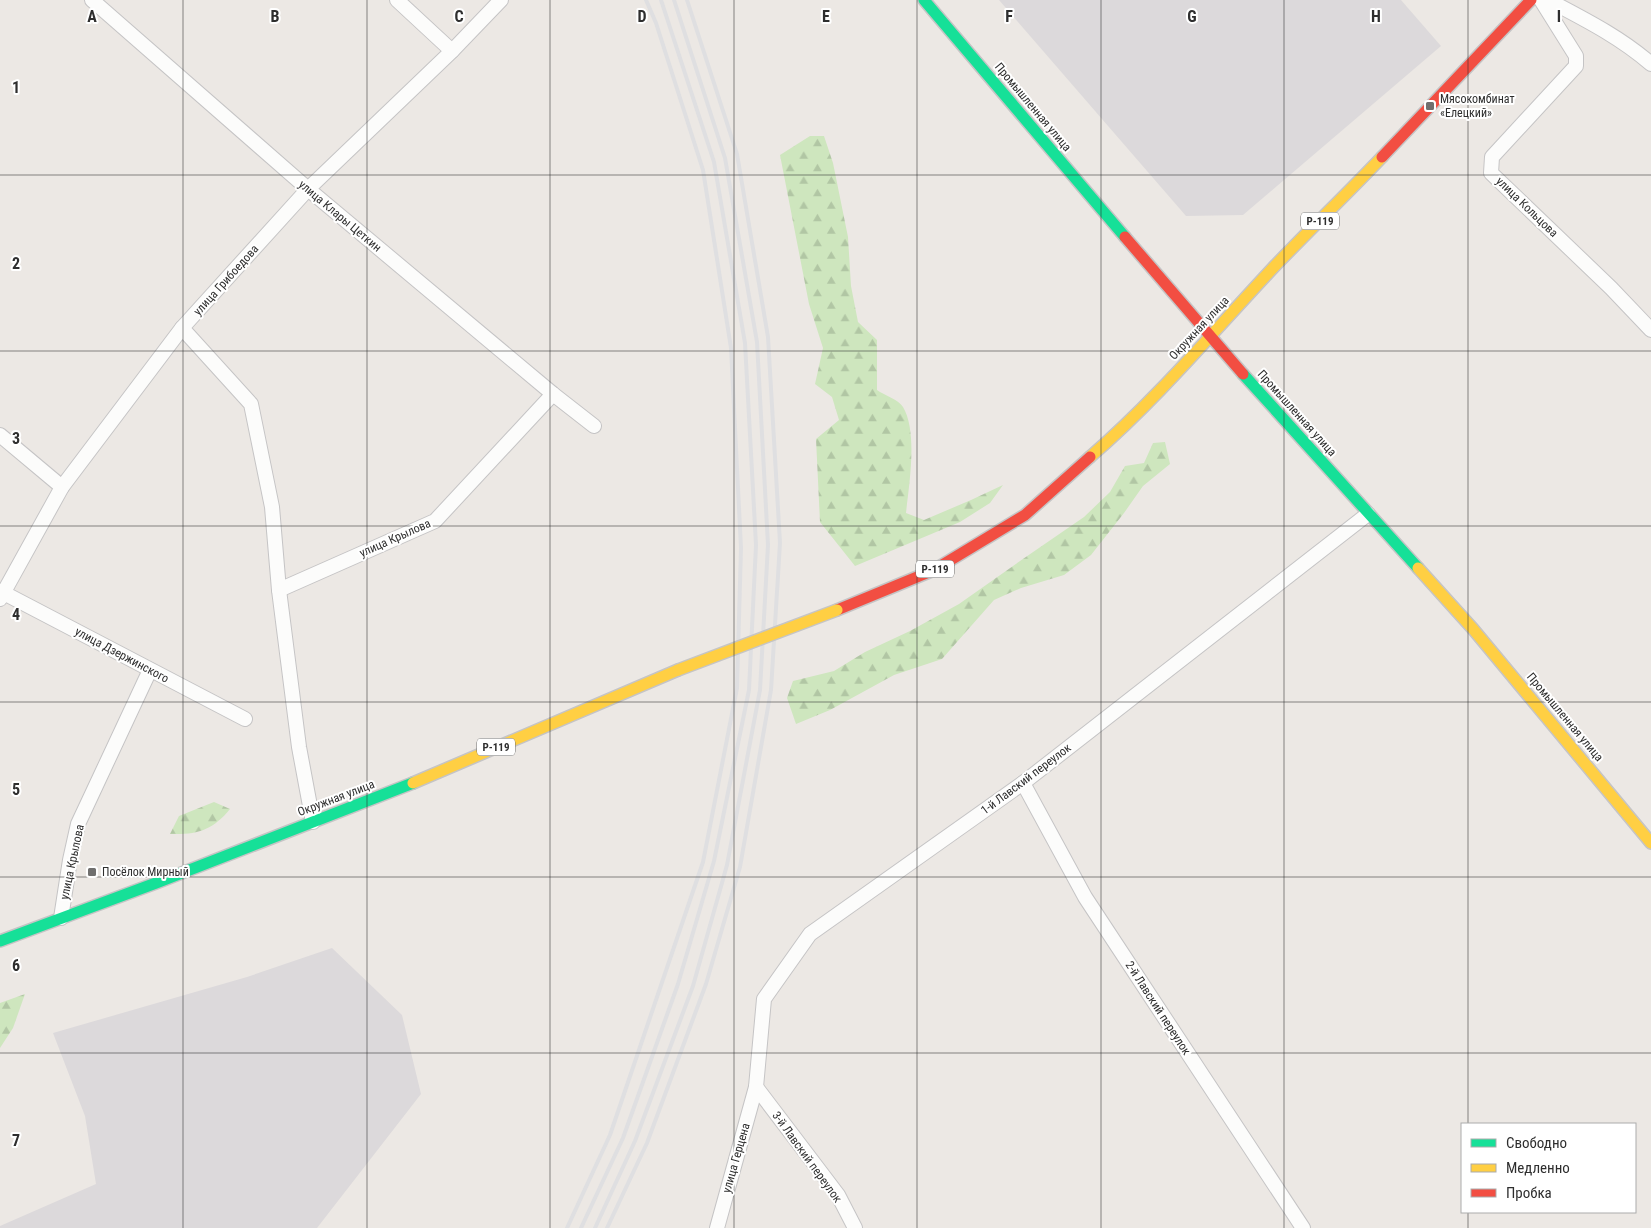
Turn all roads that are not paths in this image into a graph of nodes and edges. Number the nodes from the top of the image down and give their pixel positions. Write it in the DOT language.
graph roads {
  1 [pos="92,0"];
  2 [pos="397,0"];
  3 [pos="501,0"];
  4 [pos="924,0"];
  5 [pos="1531,0"];
  6 [pos="1541,0"];
  7 [pos="1548,0"];
  8 [pos="452,51"];
  9 [pos="1651,64"];
  10 [pos="308,189"];
  11 [pos="182,328"];
  12 [pos="1651,330"];
  13 [pos="1210,337"];
  14 [pos="553,394"];
  15 [pos="594,426"];
  16 [pos="0,435"];
  17 [pos="62,487"];
  18 [pos="1368,514"];
  19 [pos="279,590"];
  20 [pos="1,594"];
  21 [pos="150,670"];
  22 [pos="245,719"];
  23 [pos="1024,783"];
  24 [pos="313,822"];
  25 [pos="1651,842"];
  26 [pos="61,918"];
  27 [pos="0,941"];
  28 [pos="756,1087"];
  29 [pos="717,1228"];
  30 [pos="855,1228"];
  31 [pos="1303,1228"];
  1 -- 10 [label="street, улица Клары Цеткин"];
  2 -- 8 [label="street"];
  3 -- 8 [label="street, улица Грибоедова"];
  4 -- 13 [label="main road, Промышленная улица"];
  5 -- 13 [label="main road, Окружная улица / Р-119"];
  6 -- 12 [label="street, улица Кольцова"];
  7 -- 9 [label="street"];
  8 -- 10 [label="street, улица Грибоедова"];
  10 -- 11 [label="street, улица Грибоедова"];
  10 -- 14 [label="street, улица Клары Цеткин"];
  11 -- 17 [label="street, улица Грибоедова"];
  11 -- 19 [label="street"];
  13 -- 18 [label="main road, Промышленная улица"];
  13 -- 24 [label="main road, Окружная улица / Р-119, bridge"];
  14 -- 15 [label="street, улица Клары Цеткин"];
  14 -- 19 [label="street, улица Крылова"];
  16 -- 17 [label="street"];
  17 -- 20 [label="street, улица Грибоедова"];
  18 -- 23 [label="street, 1-й Лавский переулок"];
  18 -- 25 [label="main road, Промышленная улица"];
  19 -- 24 [label="street"];
  20 -- 21 [label="street, улица Дзержинского"];
  21 -- 22 [label="street, улица Дзержинского"];
  21 -- 26 [label="street, улица Крылова"];
  23 -- 28 [label="street, 1-й Лавский переулок"];
  23 -- 31 [label="street, 2-й Лавский переулок"];
  24 -- 26 [label="main road, Окружная улица / Р-119"];
  26 -- 27 [label="main road, Окружная улица / Р-119"];
  28 -- 29 [label="street, улица Герцена"];
  28 -- 30 [label="street, 3-й Лавский переулок"];
}
